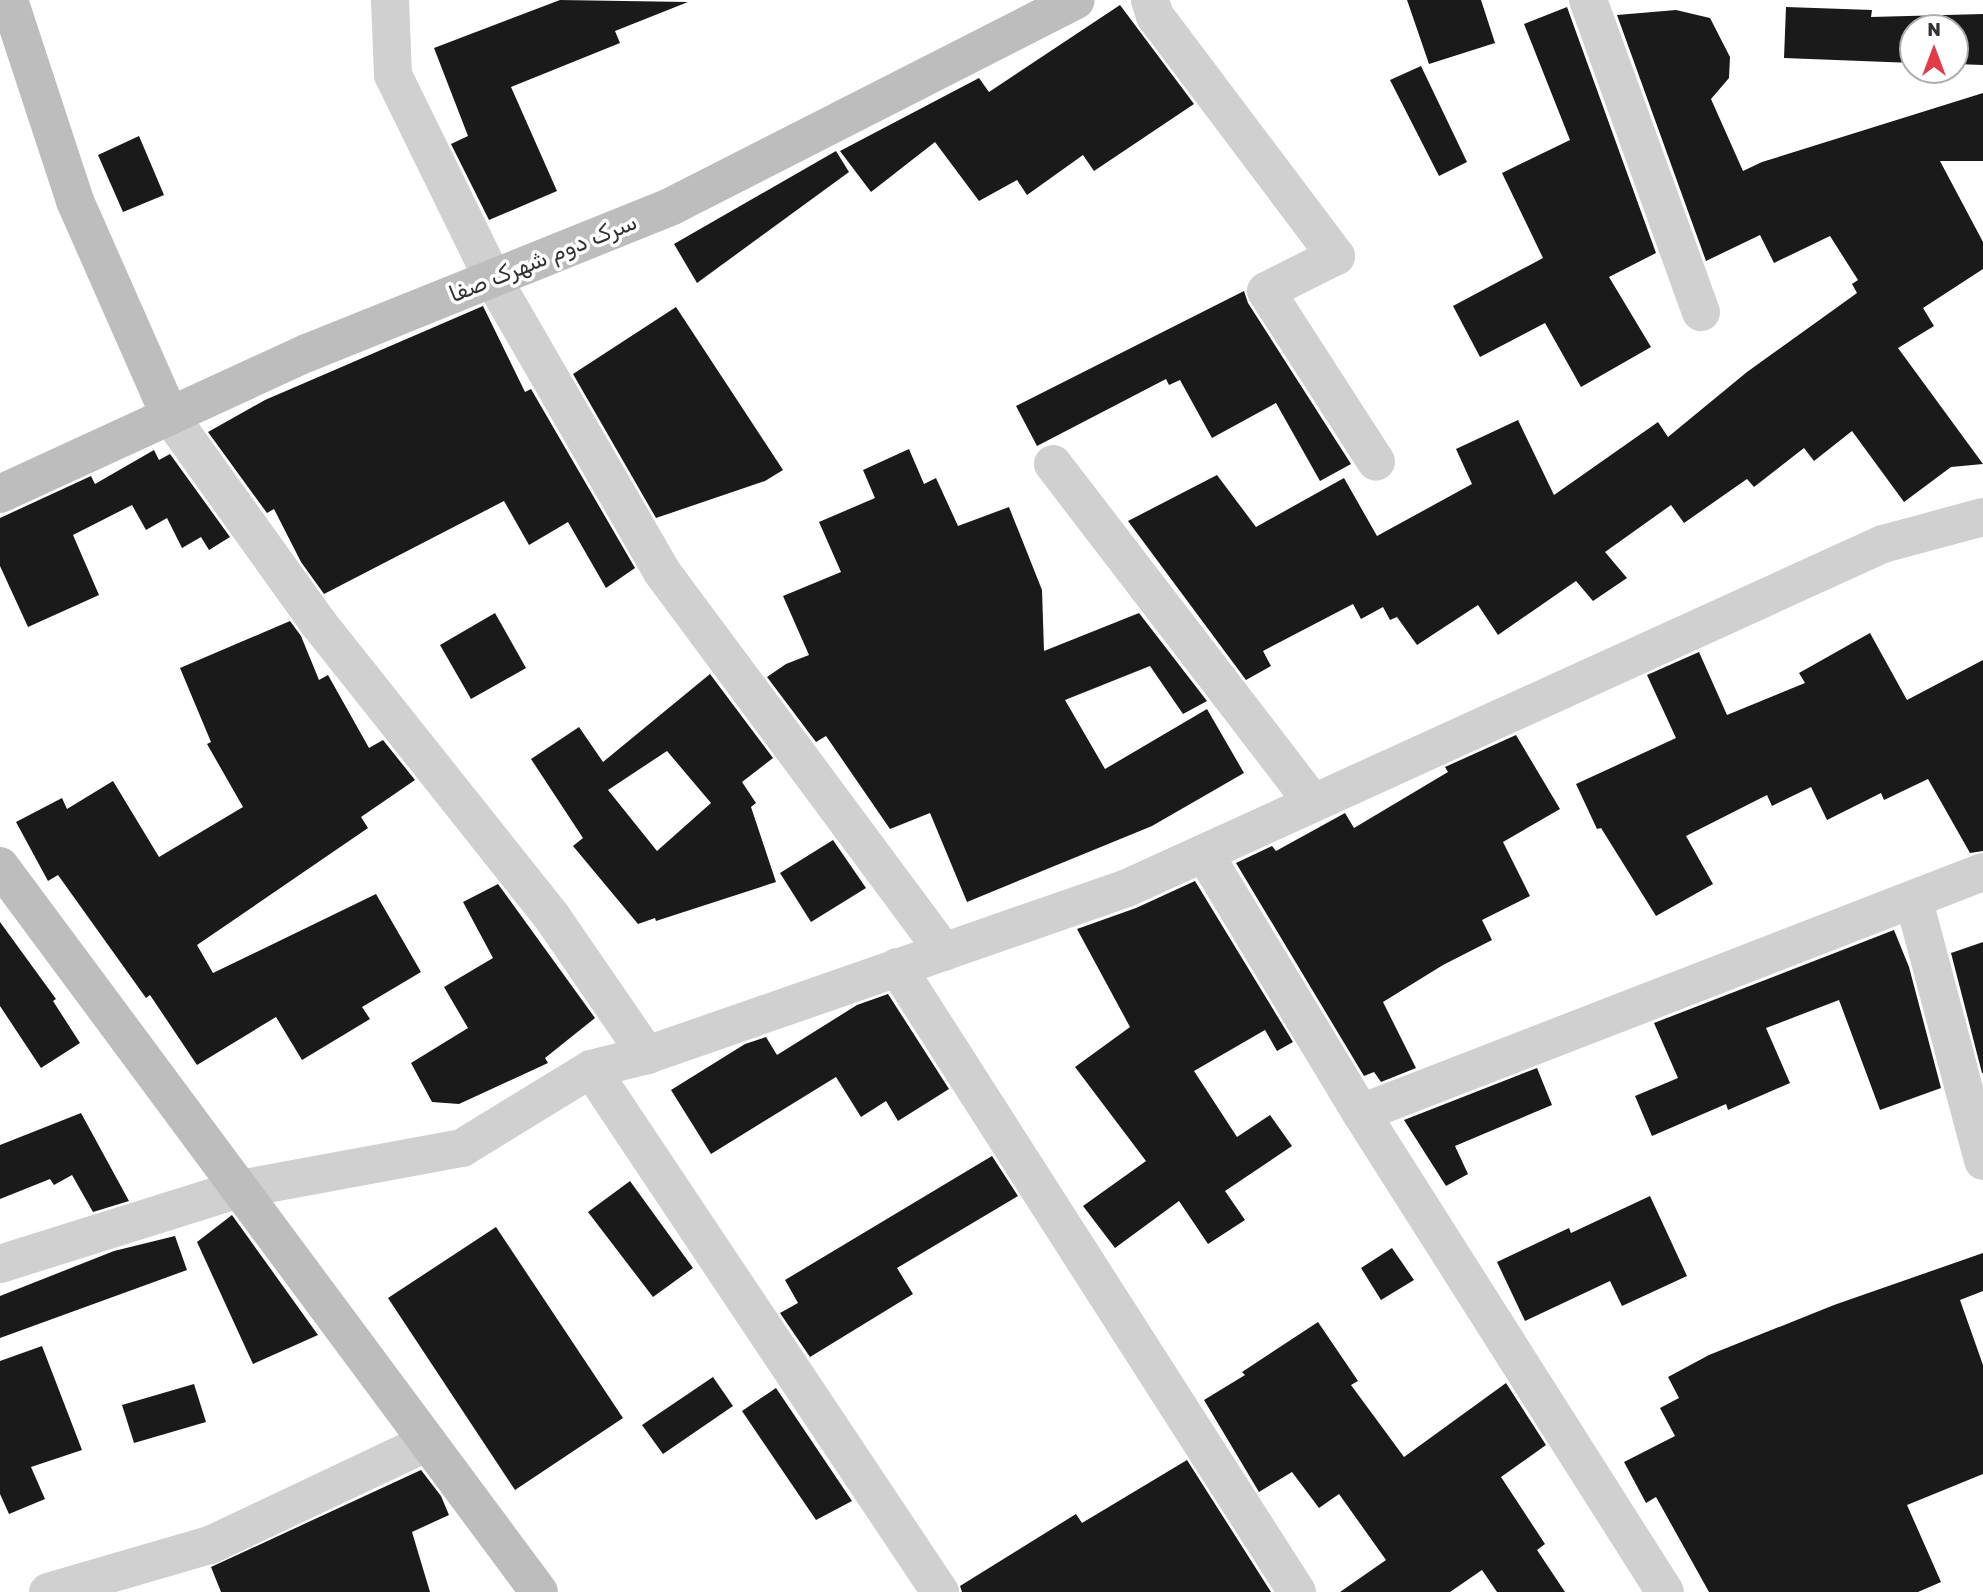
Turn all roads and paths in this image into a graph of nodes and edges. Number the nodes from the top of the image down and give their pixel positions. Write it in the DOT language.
graph roads {
  1 [pos="9,0"];
  2 [pos="390,0"];
  3 [pos="1150,0"];
  4 [pos="1588,0"];
  5 [pos="1065,3"];
  6 [pos="493,279"];
  7 [pos="1701,312"];
  8 [pos="170,416"];
  9 [pos="1376,462"];
  10 [pos="1053,464"];
  11 [pos="0,494"];
  12 [pos="1983,517"];
  13 [pos="1313,803"];
  14 [pos="1204,852"];
  15 [pos="0,866"];
  16 [pos="1983,872"];
  17 [pos="1914,901"];
  18 [pos="944,952"];
  19 [pos="897,967"];
  20 [pos="647,1055"];
  21 [pos="591,1069"];
  22 [pos="1362,1112"];
  23 [pos="1983,1161"];
  24 [pos="240,1189"];
  25 [pos="0,1264"];
  26 [pos="428,1442"];
  27 [pos="48,1592"];
  28 [pos="539,1592"];
  29 [pos="940,1592"];
  30 [pos="1297,1592"];
  31 [pos="1665,1592"];
  1 -- 8 [label="street"];
  2 -- 6 [label="street"];
  3 -- 9 [label="street"];
  4 -- 7 [label="street"];
  5 -- 6 [label="street, سرک دوم شهرک صفا"];
  6 -- 8 [label="street, سرک دوم شهرک صفا"];
  6 -- 18 [label="street"];
  8 -- 11 [label="street, سرک دوم شهرک صفا"];
  8 -- 20 [label="street"];
  10 -- 13 [label="street"];
  12 -- 13 [label="street"];
  13 -- 14 [label="street"];
  14 -- 18 [label="street"];
  14 -- 22 [label="street"];
  15 -- 24 [label="street"];
  16 -- 17 [label="street"];
  17 -- 22 [label="street"];
  17 -- 23 [label="street"];
  18 -- 19 [label="street"];
  19 -- 20 [label="street"];
  19 -- 30 [label="street"];
  20 -- 21 [label="street"];
  21 -- 24 [label="street"];
  21 -- 29 [label="street"];
  22 -- 31 [label="street"];
  24 -- 25 [label="street"];
  24 -- 26 [label="street"];
  26 -- 27 [label="street"];
  26 -- 28 [label="street"];
}
